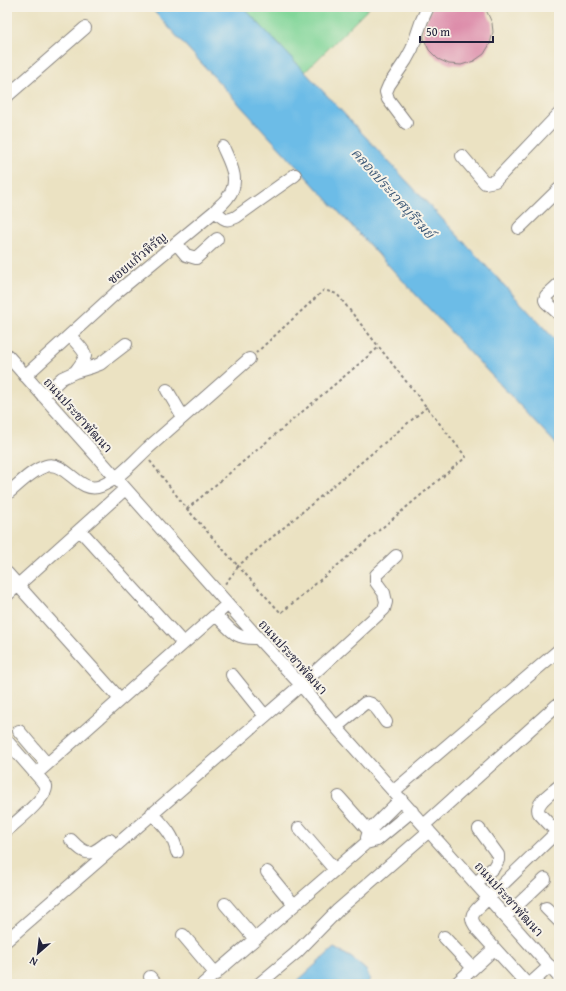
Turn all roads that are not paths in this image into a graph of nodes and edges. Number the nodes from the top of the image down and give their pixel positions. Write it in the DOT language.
graph roads {
  1 [pos="428,7"];
  2 [pos="85,28"];
  3 [pos="7,96"];
  4 [pos="559,114"];
  5 [pos="406,123"];
  6 [pos="223,147"];
  7 [pos="462,156"];
  8 [pos="295,174"];
  9 [pos="559,189"];
  10 [pos="215,211"];
  11 [pos="519,228"];
  12 [pos="217,239"];
  13 [pos="176,243"];
  14 [pos="559,284"];
  15 [pos="559,314"];
  16 [pos="70,335"];
  17 [pos="126,344"];
  18 [pos="7,355"];
  19 [pos="249,359"];
  20 [pos="75,372"];
  21 [pos="25,376"];
  22 [pos="167,390"];
  23 [pos="43,396"];
  24 [pos="183,417"];
  25 [pos="116,478"];
  26 [pos="126,489"];
  27 [pos="7,494"];
  28 [pos="80,530"];
  29 [pos="396,556"];
  30 [pos="7,573"];
  31 [pos="18,585"];
  32 [pos="7,595"];
  33 [pos="228,604"];
  34 [pos="216,615"];
  35 [pos="258,638"];
  36 [pos="183,644"];
  37 [pos="559,650"];
  38 [pos="232,675"];
  39 [pos="299,683"];
  40 [pos="120,699"];
  41 [pos="557,705"];
  42 [pos="261,710"];
  43 [pos="386,722"];
  44 [pos="336,726"];
  45 [pos="19,731"];
  46 [pos="7,741"];
  47 [pos="47,764"];
  48 [pos="36,774"];
  49 [pos="559,786"];
  50 [pos="398,795"];
  51 [pos="339,797"];
  52 [pos="412,811"];
  53 [pos="152,814"];
  54 [pos="299,828"];
  55 [pos="426,828"];
  56 [pos="478,829"];
  57 [pos="7,830"];
  58 [pos="558,831"];
  59 [pos="371,838"];
  60 [pos="71,840"];
  61 [pos="177,852"];
  62 [pos="335,870"];
  63 [pos="267,872"];
  64 [pos="545,879"];
  65 [pos="476,883"];
  66 [pos="488,897"];
  67 [pos="225,904"];
  68 [pos="294,905"];
  69 [pos="546,908"];
  70 [pos="506,916"];
  71 [pos="559,921"];
  72 [pos="183,935"];
  73 [pos="444,937"];
  74 [pos="255,939"];
  75 [pos="7,940"];
  76 [pos="494,949"];
  77 [pos="550,966"];
  78 [pos="473,968"];
  79 [pos="216,974"];
  80 [pos="559,977"];
  81 [pos="204,984"];
  82 [pos="259,984"];
  83 [pos="456,984"];
  84 [pos="528,984"];
  1 -- 5 [label="street"];
  2 -- 3 [label="street"];
  4 -- 7 [label="street"];
  6 -- 10 [label="street, ซอยแก้วหิรัญ"];
  8 -- 10 [label="street"];
  9 -- 11 [label="street"];
  10 -- 13 [label="street, ซอยแก้วหิรัญ"];
  12 -- 13 [label="street"];
  13 -- 16 [label="street, ซอยแก้วหิรัญ"];
  14 -- 15 [label="street"];
  16 -- 20 [label="street"];
  16 -- 21 [label="street, ซอยแก้วหิรัญ"];
  17 -- 20 [label="street"];
  18 -- 21 [label="street, ถนนประชาพัฒนา"];
  19 -- 24 [label="street"];
  20 -- 23 [label="street"];
  21 -- 23 [label="street, ถนนประชาพัฒนา"];
  22 -- 24 [label="street"];
  23 -- 25 [label="street, ถนนประชาพัฒนา"];
  24 -- 25 [label="street"];
  25 -- 26 [label="street, ถนนประชาพัฒนา"];
  25 -- 27 [label="street"];
  26 -- 28 [label="street"];
  26 -- 33 [label="street, ถนนประชาพัฒนา"];
  28 -- 31 [label="street"];
  28 -- 36 [label="street"];
  29 -- 39 [label="street"];
  30 -- 31 [label="street"];
  31 -- 32 [label="street"];
  31 -- 40 [label="street"];
  33 -- 34 [label="street"];
  33 -- 35 [label="street, ถนนประชาพัฒนา"];
  34 -- 35 [label="street"];
  34 -- 36 [label="street"];
  35 -- 39 [label="street, ถนนประชาพัฒนา"];
  36 -- 40 [label="street"];
  37 -- 50 [label="street"];
  38 -- 42 [label="street"];
  39 -- 42 [label="street"];
  39 -- 44 [label="street, ถนนประชาพัฒนา"];
  39 -- 53 [label="street"];
  40 -- 47 [label="street"];
  41 -- 55 [label="street"];
  42 -- 60 [label="street"];
  43 -- 44 [label="street"];
  44 -- 50 [label="street, ถนนประชาพัฒนา"];
  45 -- 47 [label="street"];
  46 -- 48 [label="street"];
  47 -- 48 [label="street"];
  48 -- 57 [label="street"];
  49 -- 58 [label="street"];
  50 -- 52 [label="street, ถนนประชาพัฒนา"];
  50 -- 59 [label="street"];
  51 -- 59 [label="street"];
  52 -- 55 [label="street, ถนนประชาพัฒนา"];
  52 -- 59 [label="street"];
  53 -- 61 [label="street"];
  53 -- 75 [label="street"];
  54 -- 62 [label="street"];
  55 -- 65 [label="street, ถนนประชาพัฒนา"];
  55 -- 82 [label="street"];
  56 -- 65 [label="street"];
  58 -- 66 [label="street"];
  59 -- 62 [label="street"];
  62 -- 68 [label="street"];
  63 -- 68 [label="street"];
  64 -- 70 [label="street"];
  65 -- 66 [label="street, ถนนประชาพัฒนา"];
  66 -- 70 [label="street, ถนนประชาพัฒนา"];
  66 -- 76 [label="street"];
  67 -- 74 [label="street"];
  68 -- 74 [label="street"];
  69 -- 71 [label="street"];
  70 -- 77 [label="street, ถนนประชาพัฒนา"];
  72 -- 79 [label="street"];
  73 -- 78 [label="street"];
  74 -- 79 [label="street"];
  76 -- 78 [label="street"];
  76 -- 84 [label="street"];
  77 -- 80 [label="street, ถนนประชาพัฒนา"];
  77 -- 84 [label="street"];
  78 -- 83 [label="street"];
  79 -- 81 [label="street"];
}
